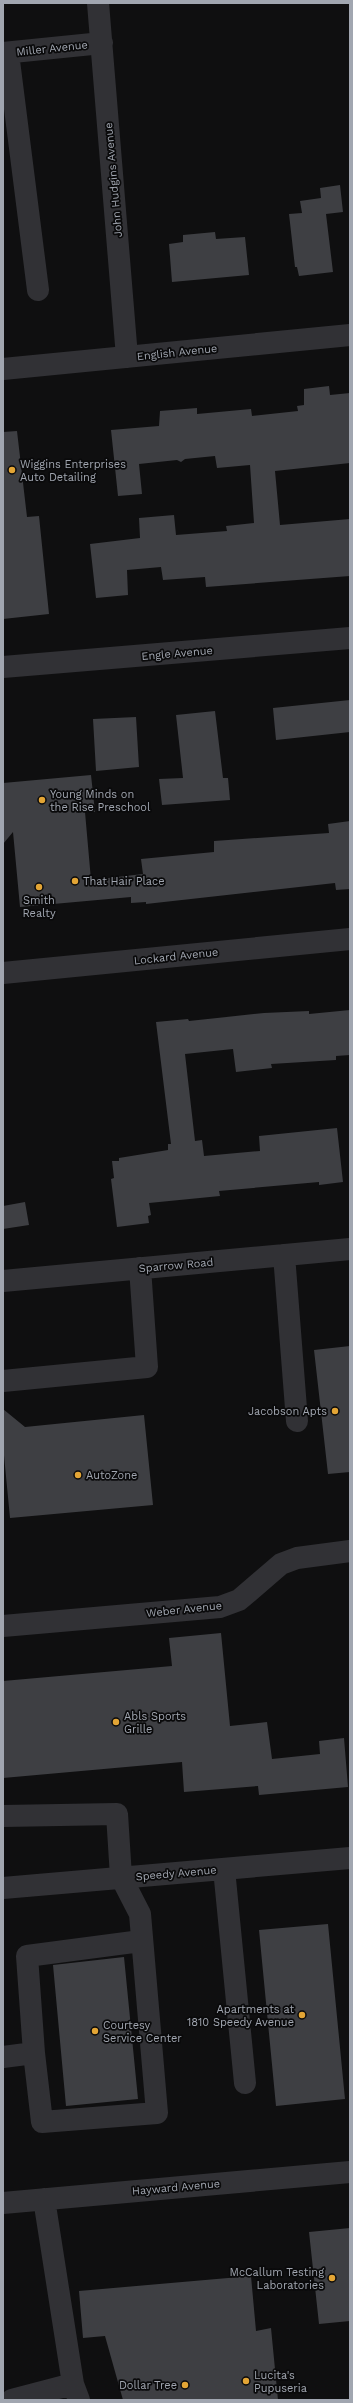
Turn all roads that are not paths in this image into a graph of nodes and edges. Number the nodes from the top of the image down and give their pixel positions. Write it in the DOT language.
graph roads {
  1 [pos="98,3"];
  2 [pos="102,43"];
  3 [pos="6,53"];
  4 [pos="38,290"];
  5 [pos="350,335"];
  6 [pos="127,357"];
  7 [pos="3,369"];
  8 [pos="350,638"];
  9 [pos="3,667"];
  10 [pos="350,939"];
  11 [pos="3,973"];
  12 [pos="350,1249"];
  13 [pos="284,1255"];
  14 [pos="140,1268"];
  15 [pos="3,1281"];
  16 [pos="3,1381"];
  17 [pos="297,1421"];
  18 [pos="350,1551"];
  19 [pos="3,1626"];
  20 [pos="3,1816"];
  21 [pos="350,1858"];
  22 [pos="224,1869"];
  23 [pos="121,1878"];
  24 [pos="3,1888"];
  25 [pos="141,1941"];
  26 [pos="34,2053"];
  27 [pos="3,2057"];
  28 [pos="245,2084"];
  29 [pos="350,2172"];
  30 [pos="44,2199"];
  31 [pos="3,2203"];
  32 [pos="76,2392"];
  33 [pos="12,2400"];
  1 -- 2 [label="street, John Hudgins Avenue"];
  2 -- 3 [label="street, Miller Avenue"];
  2 -- 6 [label="street, John Hudgins Avenue"];
  3 -- 4 [label="street"];
  5 -- 6 [label="street, English Avenue"];
  6 -- 7 [label="street, English Avenue"];
  8 -- 9 [label="street, Engle Avenue"];
  10 -- 11 [label="street, Lockard Avenue"];
  12 -- 13 [label="street, Sparrow Road"];
  13 -- 14 [label="street, Sparrow Road"];
  13 -- 17 [label="street"];
  14 -- 15 [label="street, Sparrow Road"];
  14 -- 16 [label="street"];
  18 -- 19 [label="street, Weber Avenue"];
  20 -- 23 [label="street"];
  21 -- 22 [label="street, Speedy Avenue"];
  22 -- 23 [label="street, Speedy Avenue"];
  22 -- 28 [label="street"];
  23 -- 24 [label="street, Speedy Avenue"];
  23 -- 25 [label="street"];
  25 -- 26 [label="street"];
  25 -- 26 [label="street"];
  26 -- 27 [label="street"];
  29 -- 30 [label="street, Hayward Avenue"];
  30 -- 31 [label="street, Hayward Avenue"];
  30 -- 32 [label="street"];
  32 -- 33 [label="street"];
}
